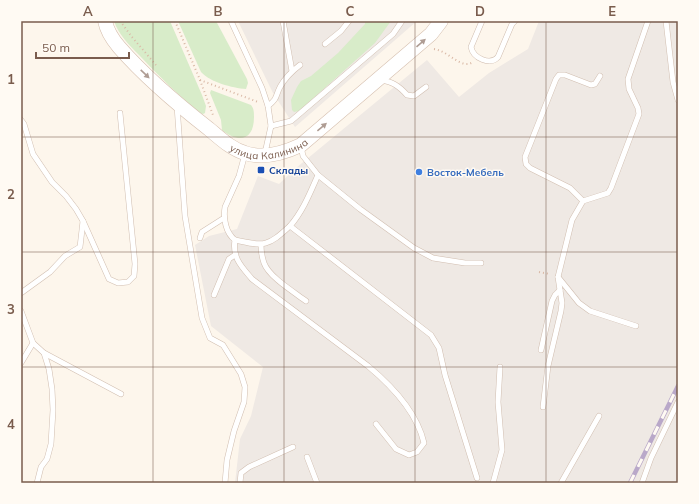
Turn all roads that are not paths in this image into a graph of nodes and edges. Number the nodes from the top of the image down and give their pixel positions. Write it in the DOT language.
graph roads {
  1 [pos="104,21"];
  2 [pos="231,21"];
  3 [pos="283,21"];
  4 [pos="349,21"];
  5 [pos="402,21"];
  6 [pos="441,21"];
  7 [pos="482,21"];
  8 [pos="515,21"];
  9 [pos="648,21"];
  10 [pos="666,21"];
  11 [pos="325,44"];
  12 [pos="300,65"];
  13 [pos="292,71"];
  14 [pos="600,76"];
  15 [pos="378,80"];
  16 [pos="676,81"];
  17 [pos="426,87"];
  18 [pos="678,100"];
  19 [pos="176,104"];
  20 [pos="268,106"];
  21 [pos="120,113"];
  22 [pos="21,120"];
  23 [pos="271,126"];
  24 [pos="301,145"];
  25 [pos="245,153"];
  26 [pos="264,155"];
  27 [pos="318,175"];
  28 [pos="583,201"];
  29 [pos="224,218"];
  30 [pos="83,222"];
  31 [pos="290,226"];
  32 [pos="200,238"];
  33 [pos="235,240"];
  34 [pos="261,245"];
  35 [pos="235,255"];
  36 [pos="481,263"];
  37 [pos="558,277"];
  38 [pos="560,290"];
  39 [pos="21,293"];
  40 [pos="214,295"];
  41 [pos="306,301"];
  42 [pos="21,311"];
  43 [pos="636,326"];
  44 [pos="33,343"];
  45 [pos="541,350"];
  46 [pos="44,353"];
  47 [pos="21,363"];
  48 [pos="500,367"];
  49 [pos="121,394"];
  50 [pos="678,402"];
  51 [pos="543,407"];
  52 [pos="599,416"];
  53 [pos="376,424"];
  54 [pos="293,447"];
  55 [pos="307,457"];
  56 [pos="477,478"];
  57 [pos="37,483"];
  58 [pos="225,483"];
  59 [pos="240,483"];
  60 [pos="317,483"];
  61 [pos="493,483"];
  62 [pos="561,483"];
  63 [pos="642,483"];
  1 -- 19 [label="main road, улица Калинина, one-way"];
  2 -- 20 [label="lane"];
  3 -- 13 [label="lane"];
  4 -- 11 [label="lane"];
  5 -- 23 [label="lane"];
  15 -- 6 [label="main road, улица Калинина, one-way"];
  7 -- 8 [label="lane"];
  9 -- 28 [label="lane"];
  10 -- 16 [label="lane"];
  12 -- 13 [label="lane"];
  13 -- 20 [label="lane"];
  14 -- 28 [label="lane"];
  15 -- 17 [label="lane"];
  24 -- 15 [label="main road, улица Калинина, one-way"];
  16 -- 18 [label="lane"];
  19 -- 25 [label="main road, улица Калинина"];
  19 -- 58 [label="lane"];
  20 -- 23 [label="lane"];
  21 -- 30 [label="lane"];
  22 -- 30 [label="lane"];
  23 -- 26 [label="lane"];
  24 -- 26 [label="main road, улица Калинина"];
  24 -- 27 [label="lane"];
  25 -- 26 [label="main road, улица Калинина"];
  25 -- 29 [label="lane"];
  27 -- 31 [label="lane"];
  27 -- 36 [label="lane"];
  28 -- 37 [label="lane"];
  29 -- 32 [label="lane"];
  29 -- 33 [label="lane"];
  30 -- 39 [label="lane"];
  31 -- 34 [label="lane"];
  31 -- 56 [label="lane"];
  33 -- 34 [label="lane"];
  33 -- 35 [label="lane"];
  34 -- 41 [label="lane"];
  35 -- 40 [label="lane"];
  35 -- 53 [label="lane"];
  37 -- 38 [label="lane"];
  37 -- 43 [label="lane"];
  38 -- 45 [label="lane"];
  38 -- 51 [label="lane"];
  42 -- 44 [label="lane"];
  44 -- 46 [label="lane"];
  44 -- 47 [label="lane"];
  46 -- 49 [label="lane"];
  46 -- 57 [label="lane"];
  48 -- 61 [label="lane"];
  50 -- 63 [label="lane"];
  52 -- 62 [label="lane"];
  54 -- 59 [label="lane"];
  55 -- 60 [label="lane"];
}
